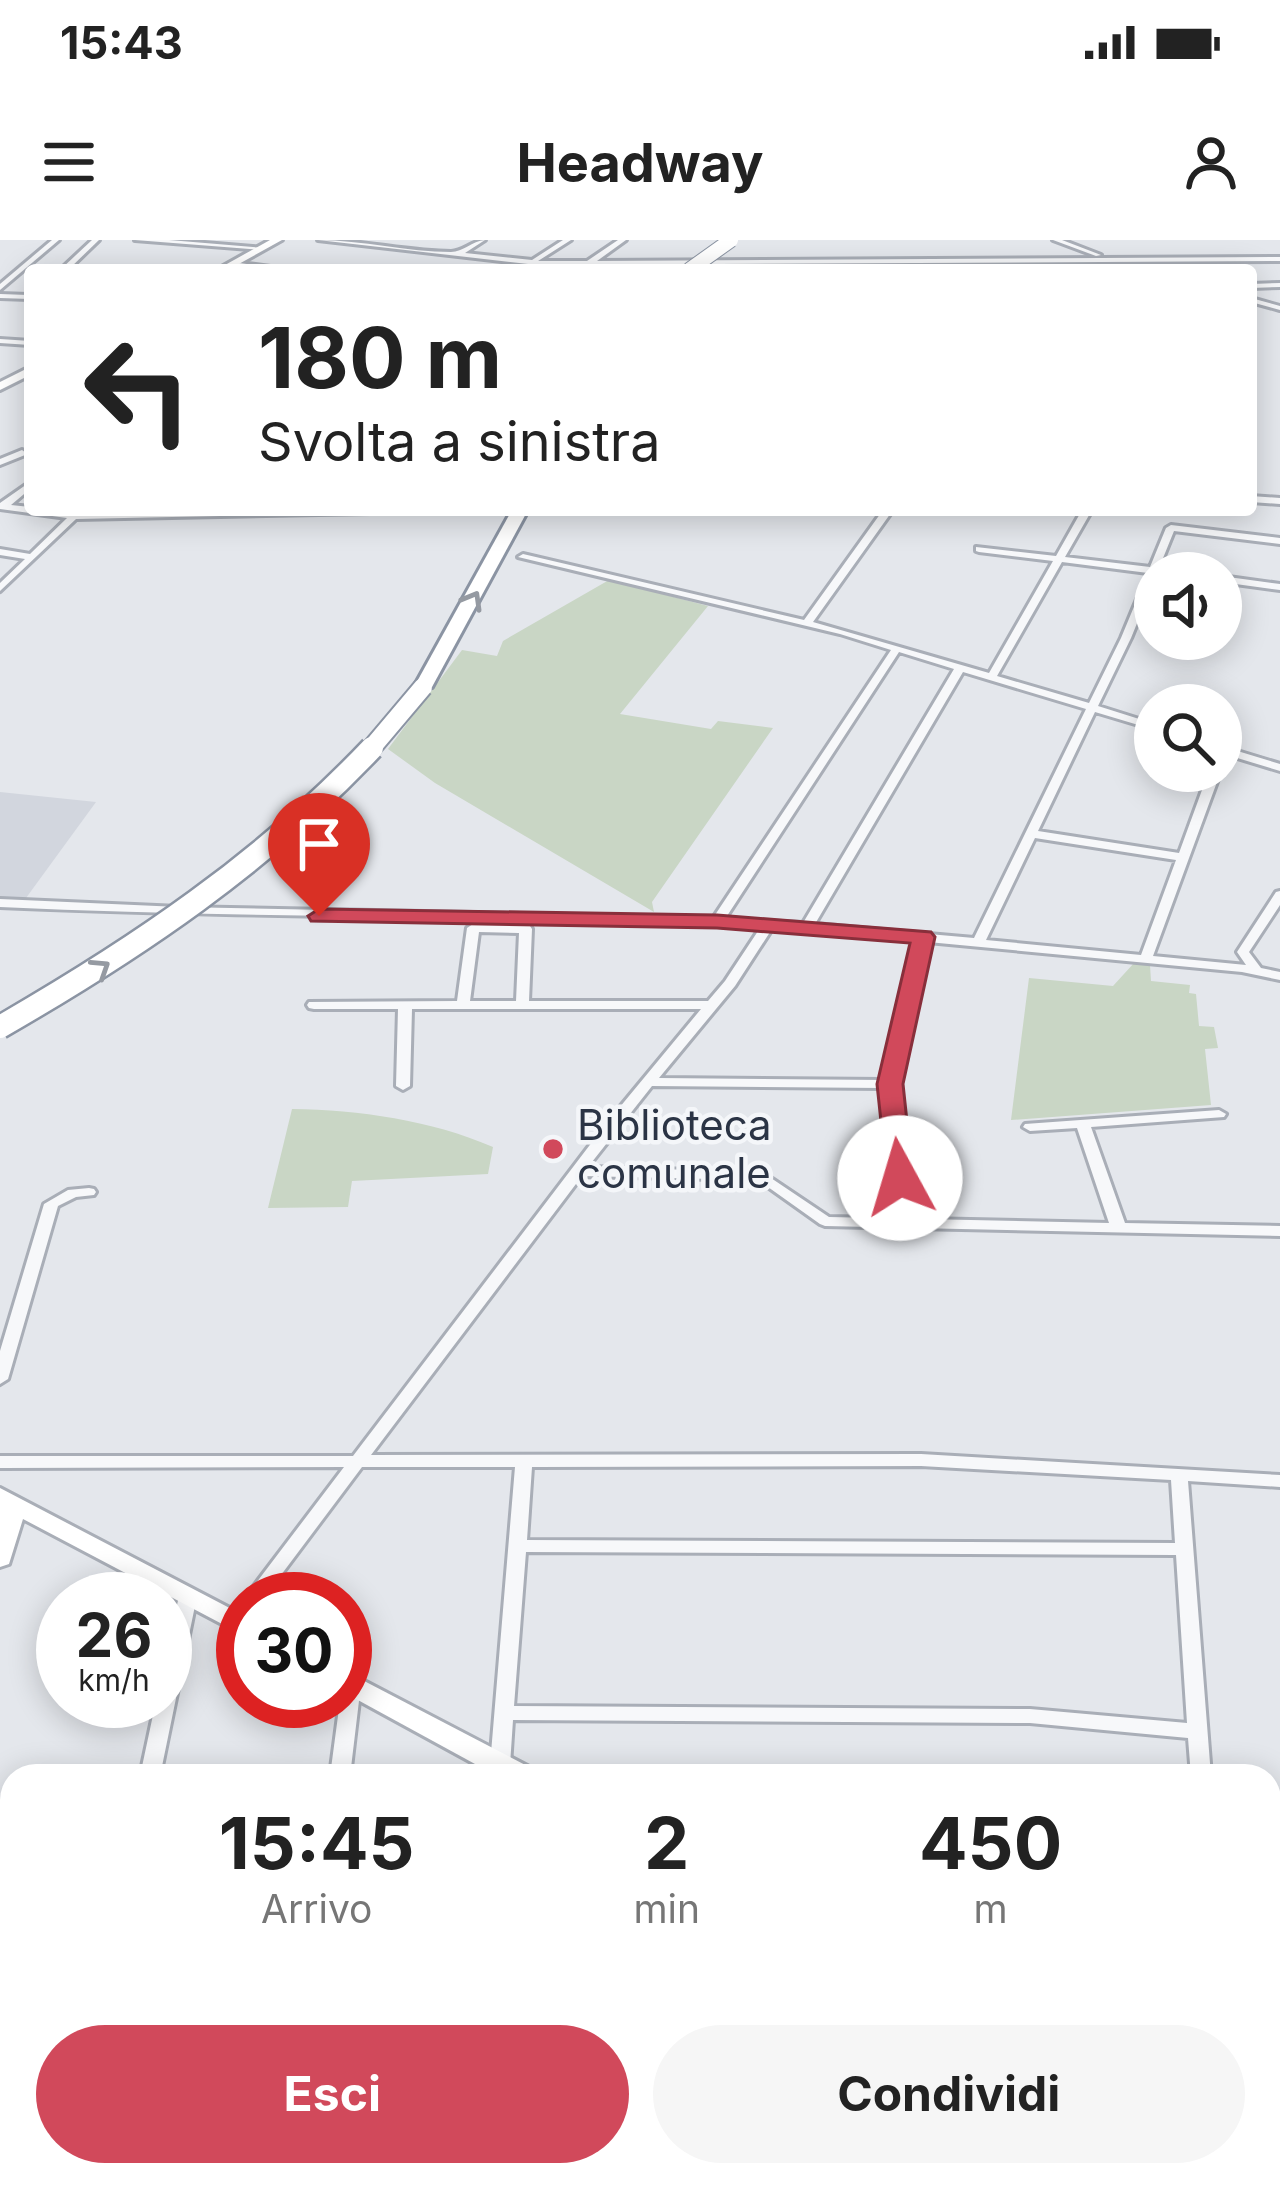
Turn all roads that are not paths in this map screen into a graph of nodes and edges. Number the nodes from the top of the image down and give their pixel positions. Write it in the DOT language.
graph roads {
  1 [pos="56,240"];
  2 [pos="96,240"];
  3 [pos="138,240"];
  4 [pos="277,240"];
  5 [pos="322,240"];
  6 [pos="413,240"];
  7 [pos="482,240"];
  8 [pos="568,240"];
  9 [pos="622,240"];
  10 [pos="731,240"];
  11 [pos="1056,240"];
  12 [pos="261,248"];
  13 [pos="398,249"];
  14 [pos="458,255"];
  15 [pos="1112,259"];
  16 [pos="1280,259"];
  17 [pos="520,262"];
  18 [pos="532,262"];
  19 [pos="590,262"];
  20 [pos="30,264"];
  21 [pos="70,264"];
  22 [pos="232,264"];
  23 [pos="516,264"];
  24 [pos="587,264"];
  25 [pos="697,264"];
  26 [pos="797,264"];
  27 [pos="935,264"];
  28 [pos="1127,264"];
  29 [pos="24,270"];
  30 [pos="0,292"];
  31 [pos="22,453"];
  32 [pos="0,462"];
  33 [pos="74,516"];
  34 [pos="517,516"];
  35 [pos="884,516"];
  36 [pos="1083,516"];
  37 [pos="1280,542"];
  38 [pos="979,549"];
  39 [pos="0,552"];
  40 [pos="1162,552"];
  41 [pos="33,557"];
  42 [pos="524,557"];
  43 [pos="1057,558"];
  44 [pos="1134,568"];
  45 [pos="1242,582"];
  46 [pos="1280,587"];
  47 [pos="0,588"];
  48 [pos="1134,615"];
  49 [pos="806,624"];
  50 [pos="898,648"];
  51 [pos="961,667"];
  52 [pos="992,676"];
  53 [pos="1092,707"];
  54 [pos="1134,721"];
  55 [pos="1242,757"];
  56 [pos="1280,767"];
  57 [pos="1206,792"];
  58 [pos="1032,833"];
  59 [pos="1180,857"];
  60 [pos="1280,895"];
  61 [pos="0,903"];
  62 [pos="717,922"];
  63 [pos="768,925"];
  64 [pos="806,928"];
  65 [pos="923,937"];
  66 [pos="979,942"];
  67 [pos="1146,958"];
  68 [pos="1256,970"];
  69 [pos="1280,976"];
  70 [pos="314,1005"];
  71 [pos="405,1005"];
  72 [pos="463,1005"];
  73 [pos="522,1005"];
  74 [pos="710,1005"];
  75 [pos="0,1027"];
  76 [pos="646,1082"];
  77 [pos="890,1084"];
  78 [pos="403,1086"];
  79 [pos="1219,1114"];
  80 [pos="1082,1123"];
  81 [pos="1030,1127"];
  82 [pos="577,1171"];
  83 [pos="900,1178"];
  84 [pos="89,1192"];
  85 [pos="1118,1226"];
  86 [pos="1280,1231"];
  87 [pos="0,1379"];
  88 [pos="359,1460"];
  89 [pos="524,1460"];
  90 [pos="0,1462"];
  91 [pos="1179,1474"];
  92 [pos="1280,1480"];
  93 [pos="7,1500"];
  94 [pos="519,1546"];
  95 [pos="1186,1549"];
  96 [pos="0,1558"];
  97 [pos="143,1572"];
  98 [pos="274,1572"];
  99 [pos="372,1695"];
  100 [pos="504,1713"];
  101 [pos="160,1728"];
  102 [pos="344,1728"];
  103 [pos="1198,1731"];
  104 [pos="153,1764"];
  105 [pos="341,1764"];
  106 [pos="499,1764"];
  107 [pos="509,1764"];
  108 [pos="1201,1764"];
  1 -- 20 [label="street"];
  2 -- 21 [label="street"];
  3 -- 12 [label="street"];
  4 -- 12 [label="street"];
  5 -- 13 [label="street"];
  6 -- 13 [label="street"];
  7 -- 14 [label="street"];
  8 -- 18 [label="street"];
  9 -- 19 [label="street"];
  10 -- 25 [label="highway, bridge"];
  11 -- 15 [label="street"];
  12 -- 22 [label="street"];
  13 -- 14 [label="street"];
  14 -- 17 [label="street"];
  15 -- 16 [label="street"];
  15 -- 27 [label="street"];
  15 -- 28 [label="street"];
  17 -- 18 [label="street"];
  17 -- 23 [label="street"];
  18 -- 19 [label="street"];
  19 -- 24 [label="street"];
  19 -- 26 [label="street"];
  29 -- 30 [label="street"];
  31 -- 32 [label="street"];
  33 -- 41 [label="street"];
  75 -- 34 [label="highway, one-way, bridge"];
  35 -- 49 [label="street"];
  36 -- 43 [label="street"];
  37 -- 40 [label="street"];
  38 -- 43 [label="street"];
  39 -- 41 [label="street"];
  41 -- 47 [label="street"];
  42 -- 49 [label="street"];
  43 -- 44 [label="street"];
  43 -- 52 [label="street"];
  45 -- 46 [label="street"];
  48 -- 53 [label="street"];
  49 -- 50 [label="street"];
  50 -- 51 [label="street"];
  50 -- 62 [label="street"];
  51 -- 52 [label="street"];
  51 -- 64 [label="street"];
  52 -- 53 [label="street"];
  53 -- 54 [label="street"];
  53 -- 58 [label="street"];
  55 -- 56 [label="street"];
  57 -- 59 [label="street"];
  58 -- 59 [label="street"];
  58 -- 66 [label="street"];
  59 -- 67 [label="street"];
  60 -- 68 [label="street"];
  61 -- 62 [label="street"];
  62 -- 63 [label="street"];
  63 -- 64 [label="street"];
  63 -- 74 [label="street"];
  64 -- 65 [label="street"];
  65 -- 66 [label="street"];
  65 -- 77 [label="street"];
  66 -- 67 [label="street"];
  67 -- 68 [label="street"];
  68 -- 69 [label="street"];
  70 -- 71 [label="street"];
  71 -- 72 [label="street"];
  71 -- 78 [label="street"];
  72 -- 73 [label="street"];
  72 -- 73 [label="street"];
  73 -- 74 [label="street"];
  74 -- 76 [label="street"];
  76 -- 77 [label="street"];
  76 -- 82 [label="street"];
  77 -- 83 [label="street"];
  79 -- 80 [label="street"];
  80 -- 81 [label="street"];
  80 -- 85 [label="street"];
  82 -- 85 [label="street"];
  82 -- 88 [label="street"];
  84 -- 87 [label="street"];
  85 -- 86 [label="street"];
  88 -- 89 [label="street"];
  88 -- 90 [label="street"];
  88 -- 98 [label="street"];
  89 -- 91 [label="street"];
  89 -- 94 [label="street"];
  91 -- 92 [label="street"];
  91 -- 95 [label="street"];
  93 -- 96 [label="street"];
  93 -- 97 [label="street"];
  94 -- 95 [label="street"];
  94 -- 100 [label="street"];
  95 -- 103 [label="street"];
  99 -- 106 [label="street"];
  100 -- 103 [label="street"];
  100 -- 107 [label="street"];
  101 -- 104 [label="street"];
  102 -- 105 [label="street"];
  103 -- 108 [label="street"];
}
